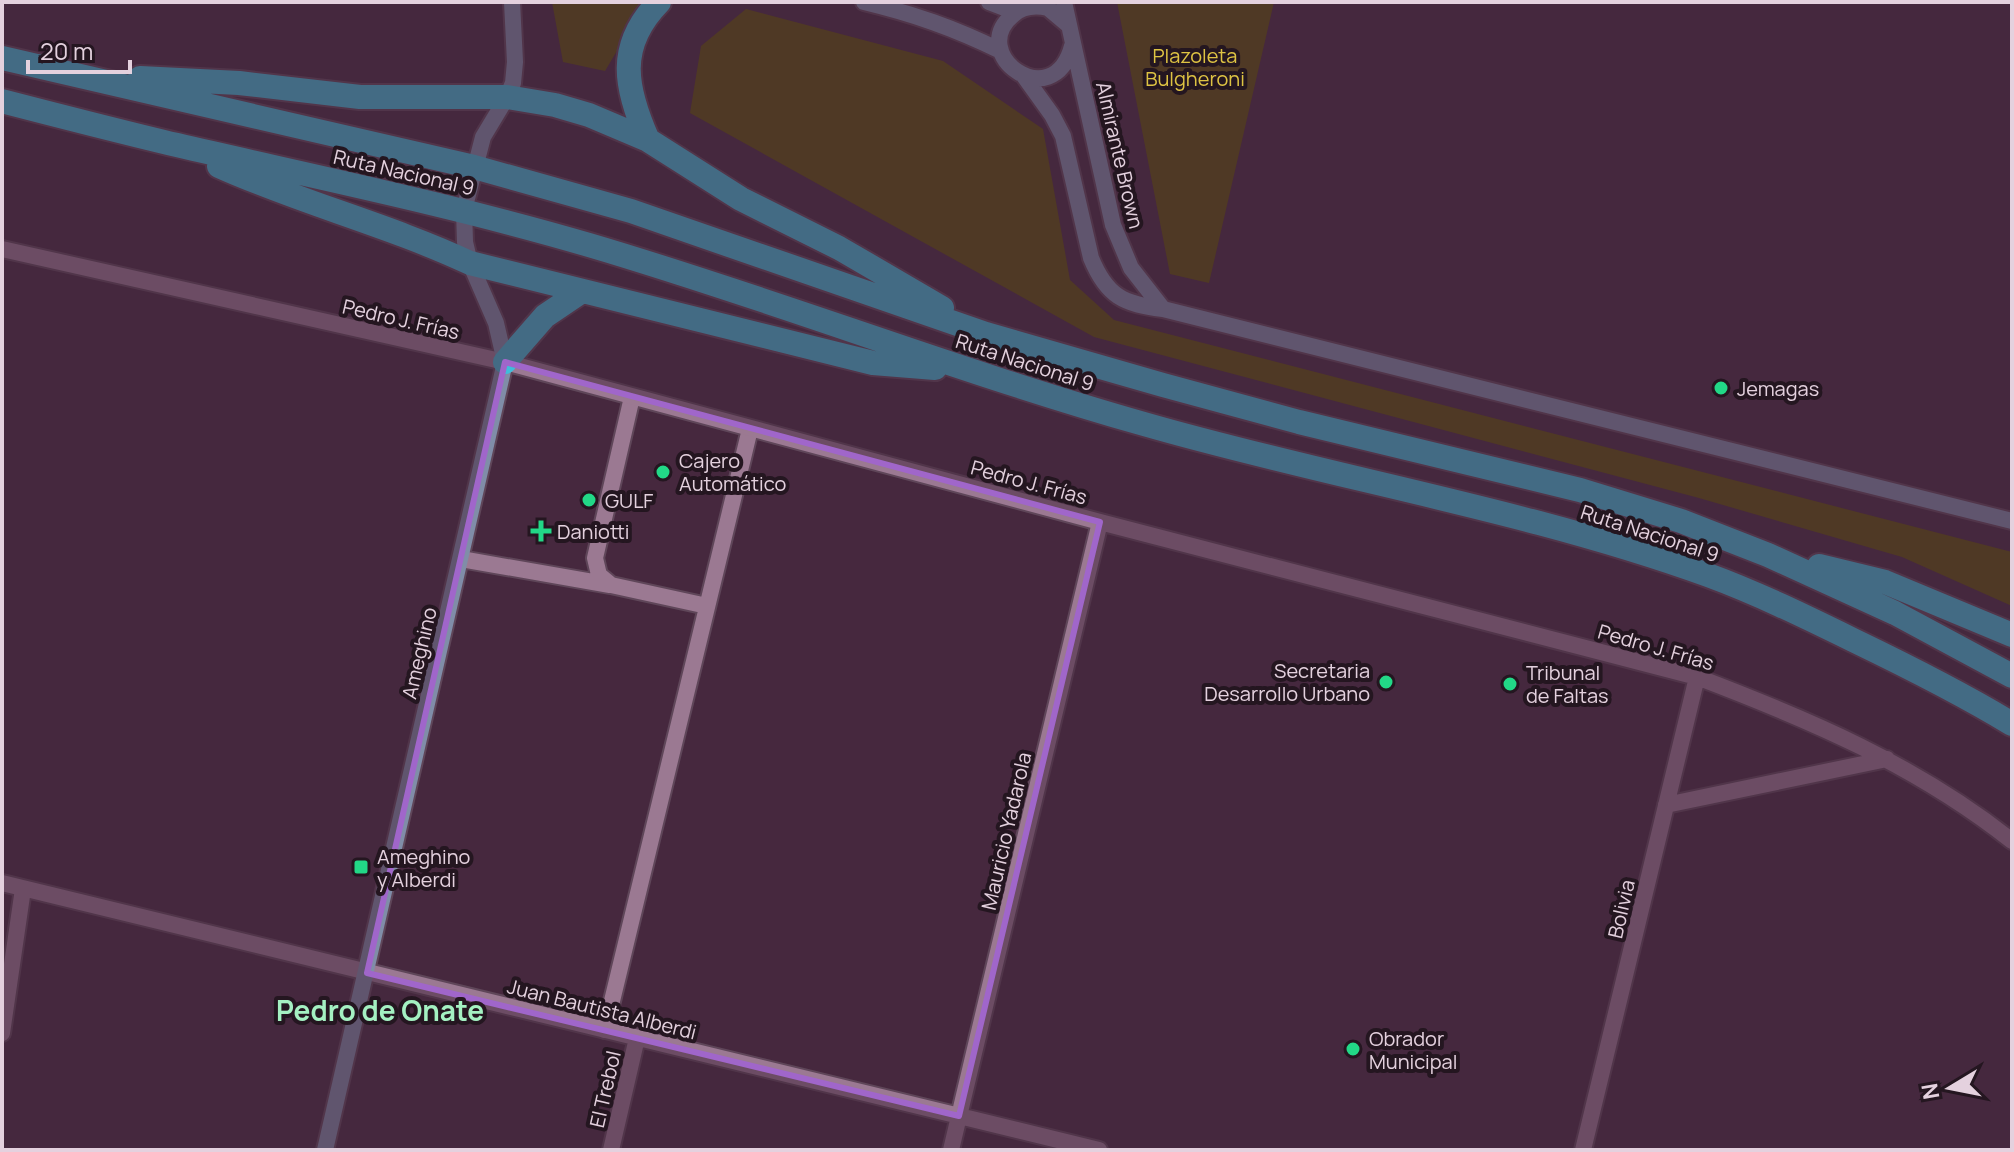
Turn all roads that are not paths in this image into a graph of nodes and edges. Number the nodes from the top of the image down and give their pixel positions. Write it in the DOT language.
graph roads {
  1 [pos="512,2"];
  2 [pos="659,2"];
  3 [pos="864,2"];
  4 [pos="989,2"];
  5 [pos="1064,2"];
  6 [pos="1021,7"];
  7 [pos="1067,24"];
  8 [pos="1072,46"];
  9 [pos="1001,51"];
  10 [pos="2,58"];
  11 [pos="78,75"];
  12 [pos="1024,76"];
  13 [pos="507,97"];
  14 [pos="2,101"];
  15 [pos="648,140"];
  16 [pos="169,143"];
  17 [pos="474,167"];
  18 [pos="464,210"];
  19 [pos="2,249"];
  20 [pos="470,263"];
  21 [pos="582,291"];
  22 [pos="1163,309"];
  23 [pos="986,334"];
  24 [pos="505,362"];
  25 [pos="973,371"];
  26 [pos="632,397"];
  27 [pos="750,429"];
  28 [pos="2012,521"];
  29 [pos="1100,522"];
  30 [pos="1768,555"];
  31 [pos="461,559"];
  32 [pos="611,585"];
  33 [pos="707,606"];
  34 [pos="2012,635"];
  35 [pos="2012,676"];
  36 [pos="1697,677"];
  37 [pos="2012,724"];
  38 [pos="1887,759"];
  39 [pos="1666,805"];
  40 [pos="2012,841"];
  41 [pos="2,883"];
  42 [pos="23,889"];
  43 [pos="367,973"];
  44 [pos="605,1030"];
  45 [pos="2,1033"];
  46 [pos="637,1038"];
  47 [pos="959,1116"];
  48 [pos="325,1150"];
  49 [pos="611,1150"];
  50 [pos="951,1150"];
  51 [pos="1099,1150"];
  52 [pos="1583,1150"];
  1 -- 13 [label="street, Ameghino"];
  2 -- 15 [label="highway"];
  3 -- 9 [label="street"];
  4 -- 6 [label="street"];
  5 -- 7 [label="street, Almirante Brown"];
  6 -- 7 [label="street"];
  6 -- 9 [label="street"];
  7 -- 8 [label="street, Almirante Brown"];
  8 -- 12 [label="street"];
  8 -- 22 [label="street, Almirante Brown"];
  9 -- 12 [label="street"];
  10 -- 11 [label="highway, Ruta Nacional 9"];
  11 -- 13 [label="highway"];
  11 -- 17 [label="highway, Ruta Nacional 9"];
  12 -- 22 [label="street"];
  13 -- 15 [label="highway"];
  13 -- 17 [label="street, Ameghino"];
  14 -- 16 [label="highway, Ruta Nacional 9"];
  15 -- 23 [label="highway"];
  16 -- 18 [label="highway, Ruta Nacional 9"];
  16 -- 20 [label="highway"];
  17 -- 18 [label="street, Ameghino"];
  17 -- 23 [label="highway, Ruta Nacional 9"];
  18 -- 20 [label="street, Ameghino"];
  18 -- 25 [label="highway, Ruta Nacional 9"];
  19 -- 24 [label="street, Pedro J. Frías"];
  20 -- 21 [label="highway"];
  20 -- 24 [label="street, Ameghino"];
  21 -- 24 [label="highway"];
  21 -- 25 [label="highway"];
  22 -- 28 [label="street"];
  23 -- 30 [label="highway, Ruta Nacional 9"];
  24 -- 26 [label="street, Pedro J. Frías"];
  24 -- 31 [label="street, Ameghino"];
  25 -- 37 [label="highway, Ruta Nacional 9"];
  26 -- 27 [label="street, Pedro J. Frías"];
  26 -- 32 [label="street"];
  27 -- 29 [label="street, Pedro J. Frías"];
  27 -- 33 [label="street"];
  29 -- 36 [label="street, Pedro J. Frías"];
  29 -- 47 [label="street, Mauricio Yadarola"];
  30 -- 34 [label="highway"];
  30 -- 35 [label="highway, Ruta Nacional 9"];
  31 -- 32 [label="street"];
  31 -- 43 [label="street, Ameghino"];
  32 -- 33 [label="street"];
  33 -- 44 [label="street"];
  36 -- 38 [label="street, Pedro J. Frías"];
  36 -- 39 [label="street, Bolivia"];
  38 -- 39 [label="street"];
  38 -- 40 [label="street, Pedro J. Frías"];
  39 -- 52 [label="street, Bolivia"];
  41 -- 42 [label="street, Juan Bautista Alberdi"];
  42 -- 43 [label="street, Juan Bautista Alberdi"];
  42 -- 45 [label="street"];
  43 -- 44 [label="street, Juan Bautista Alberdi"];
  43 -- 48 [label="street, Ameghino"];
  44 -- 46 [label="street, Juan Bautista Alberdi"];
  46 -- 47 [label="street, Juan Bautista Alberdi"];
  46 -- 49 [label="street, El Trebol"];
  47 -- 50 [label="street, Mauricio Yadarola"];
  47 -- 51 [label="street, Juan Bautista Alberdi"];
}
